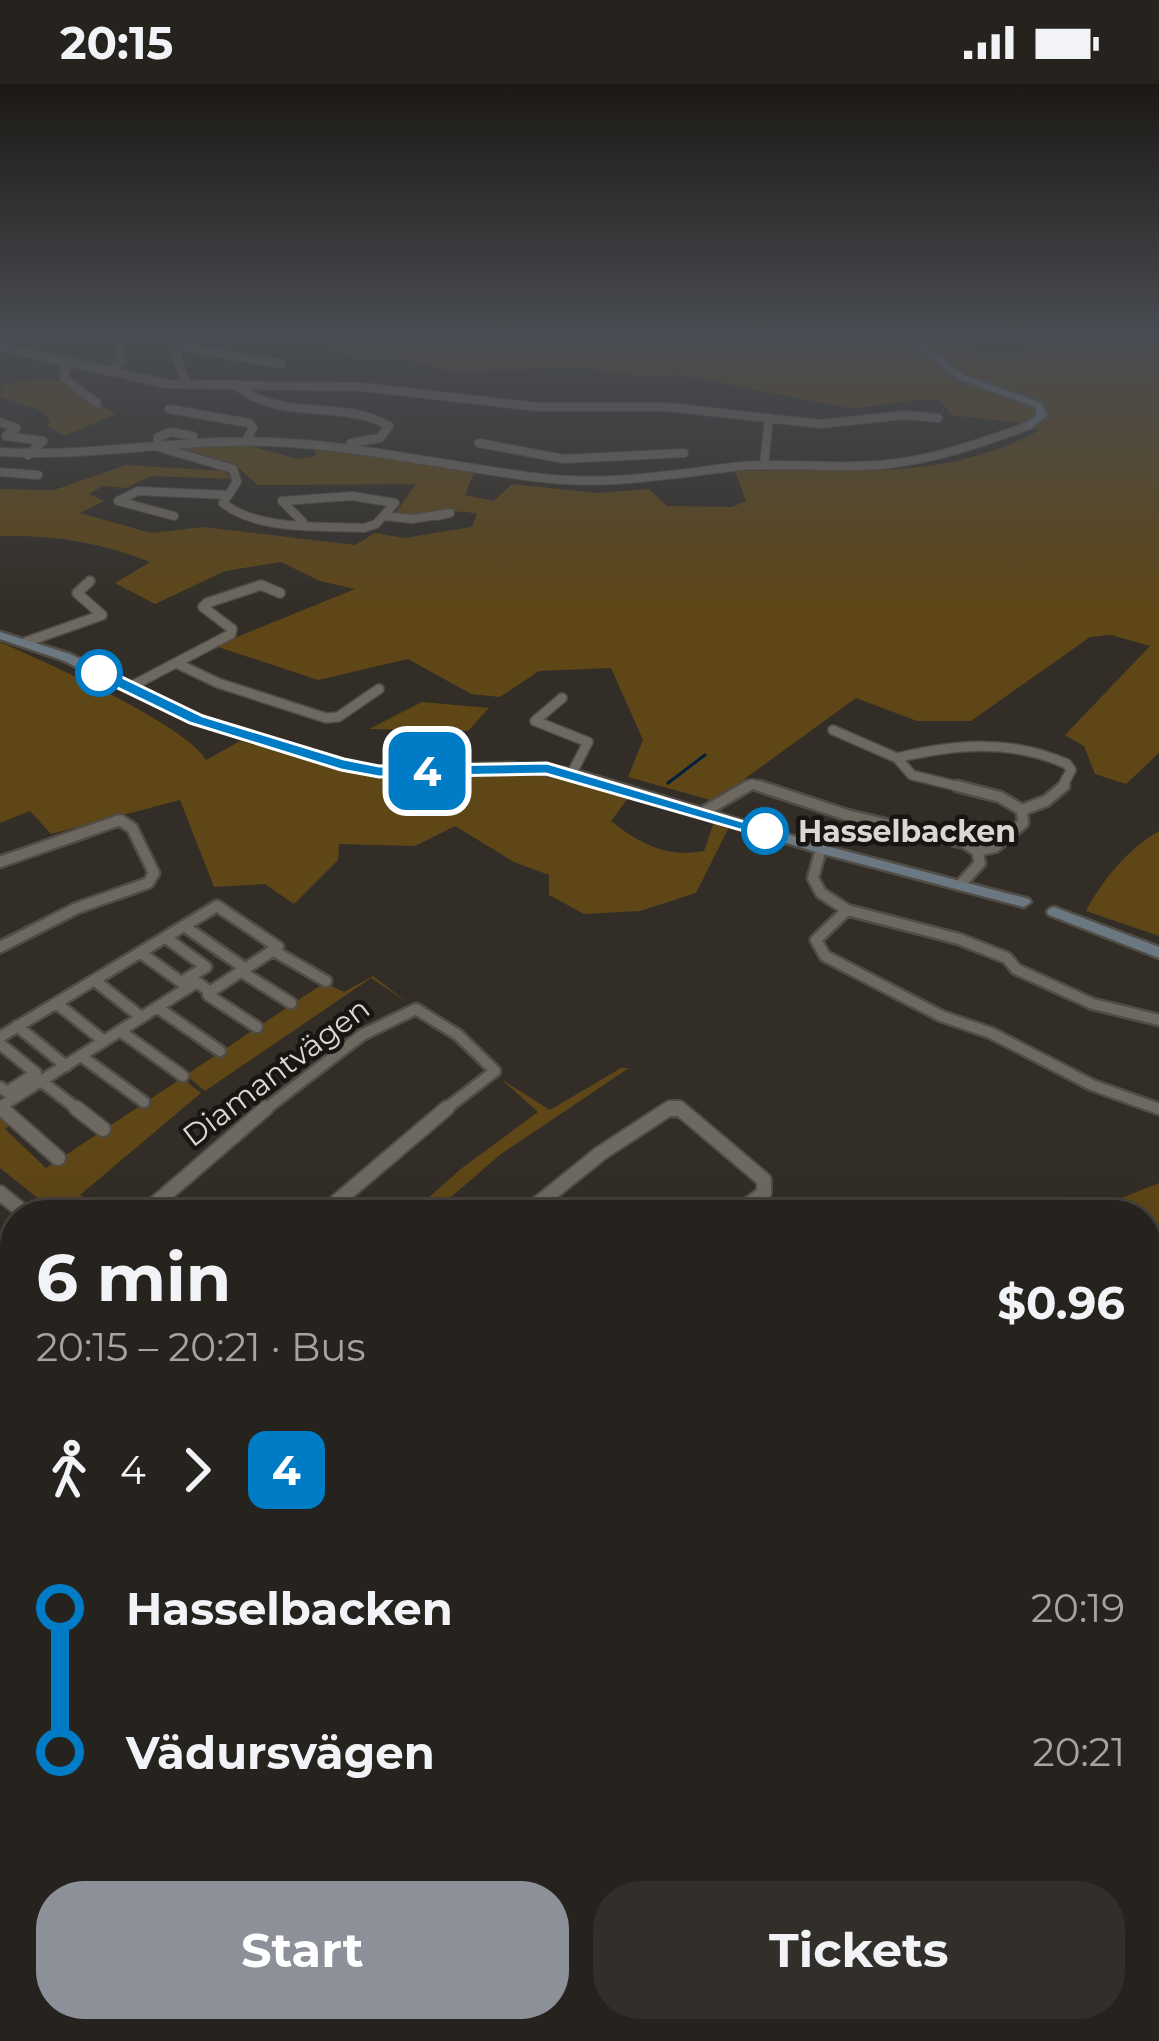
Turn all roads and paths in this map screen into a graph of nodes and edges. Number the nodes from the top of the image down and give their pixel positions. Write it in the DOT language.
graph roads {
  1 [pos="252,427"];
  2 [pos="387,427"];
  3 [pos="768,427"];
  4 [pos="1022,427"];
  5 [pos="248,437"];
  6 [pos="3,438"];
  7 [pos="158,442"];
  8 [pos="371,442"];
  9 [pos="478,443"];
  10 [pos="425,449"];
  11 [pos="0,452"];
  12 [pos="684,453"];
  13 [pos="28,455"];
  14 [pos="564,459"];
  15 [pos="764,465"];
  16 [pos="0,472"];
  17 [pos="38,475"];
  18 [pos="555,480"];
  19 [pos="228,495"];
  20 [pos="174,516"];
  21 [pos="384,516"];
  22 [pos="436,516"];
  23 [pos="303,522"];
  24 [pos="90,581"];
  25 [pos="280,593"];
  26 [pos="0,635"];
  27 [pos="26,642"];
  28 [pos="176,663"];
  29 [pos="128,688"];
  30 [pos="380,689"];
  31 [pos="562,698"];
  32 [pos="833,730"];
  33 [pos="897,758"];
  34 [pos="572,773"];
  35 [pos="705,811"];
  36 [pos="1022,811"];
  37 [pos="821,849"];
  38 [pos="977,851"];
  39 [pos="0,862"];
  40 [pos="960,885"];
  41 [pos="847,910"];
  42 [pos="184,926"];
  43 [pos="166,938"];
  44 [pos="0,947"];
  45 [pos="274,951"];
  46 [pos="141,952"];
  47 [pos="1159,953"];
  48 [pos="244,971"];
  49 [pos="194,979"];
  50 [pos="94,980"];
  51 [pos="326,981"];
  52 [pos="210,992"];
  53 [pos="56,1003"];
  54 [pos="291,1004"];
  55 [pos="158,1008"];
  56 [pos="141,1017"];
  57 [pos="1159,1020"];
  58 [pos="17,1026"];
  59 [pos="256,1027"];
  60 [pos="120,1031"];
  61 [pos="0,1040"];
  62 [pos="104,1041"];
  63 [pos="220,1051"];
  64 [pos="81,1056"];
  65 [pos="66,1066"];
  66 [pos="183,1076"];
  67 [pos="31,1084"];
  68 [pos="0,1087"];
  69 [pos="144,1102"];
  70 [pos="0,1107"];
  71 [pos="1159,1109"];
  72 [pos="103,1129"];
  73 [pos="58,1158"];
  74 [pos="159,1200"];
  75 [pos="338,1200"];
  76 [pos="543,1200"];
  77 [pos="755,1200"];
  1 -- 5 [label="street"];
  2 -- 8 [label="street"];
  3 -- 15 [label="street"];
  4 -- 15 [label="street"];
  5 -- 7 [label="street"];
  5 -- 8 [label="street"];
  6 -- 13 [label="street"];
  7 -- 13 [label="street"];
  7 -- 18 [label="street"];
  7 -- 19 [label="street"];
  8 -- 10 [label="street"];
  9 -- 14 [label="street"];
  11 -- 13 [label="street"];
  12 -- 14 [label="street"];
  14 -- 18 [label="street"];
  15 -- 18 [label="street"];
  16 -- 17 [label="street"];
  19 -- 20 [label="street"];
  19 -- 23 [label="street"];
  21 -- 22 [label="street"];
  21 -- 23 [label="street"];
  21 -- 23 [label="street"];
  24 -- 27 [label="street"];
  25 -- 28 [label="street"];
  26 -- 27 [label="street"];
  27 -- 29 [label="street"];
  28 -- 29 [label="street"];
  28 -- 30 [label="street"];
  29 -- 34 [label="street"];
  31 -- 34 [label="street"];
  32 -- 33 [label="street"];
  33 -- 36 [label="street"];
  33 -- 36 [label="street"];
  34 -- 35 [label="street"];
  35 -- 37 [label="street"];
  35 -- 38 [label="street"];
  36 -- 38 [label="street"];
  37 -- 40 [label="street"];
  37 -- 41 [label="street"];
  38 -- 40 [label="street"];
  39 -- 44 [label="street"];
  40 -- 47 [label="street"];
  41 -- 57 [label="street"];
  41 -- 71 [label="street"];
  42 -- 43 [label="street"];
  42 -- 45 [label="street"];
  42 -- 48 [label="street"];
  43 -- 46 [label="street"];
  43 -- 49 [label="street"];
  45 -- 48 [label="street"];
  45 -- 51 [label="street"];
  46 -- 49 [label="street"];
  46 -- 50 [label="street"];
  48 -- 52 [label="street"];
  48 -- 54 [label="street"];
  49 -- 52 [label="street"];
  49 -- 55 [label="street"];
  50 -- 53 [label="street"];
  50 -- 56 [label="street"];
  52 -- 59 [label="street"];
  53 -- 58 [label="street"];
  53 -- 62 [label="street"];
  55 -- 56 [label="street"];
  55 -- 63 [label="street"];
  56 -- 60 [label="street"];
  58 -- 61 [label="street"];
  58 -- 65 [label="street"];
  60 -- 62 [label="street"];
  60 -- 66 [label="street"];
  61 -- 67 [label="street"];
  62 -- 64 [label="street"];
  64 -- 65 [label="street"];
  64 -- 69 [label="street"];
  65 -- 67 [label="street"];
  67 -- 68 [label="street"];
  67 -- 70 [label="street"];
  67 -- 72 [label="street"];
  70 -- 73 [label="street"];
  74 -- 75 [label="street, Diamantvägen"];
  76 -- 77 [label="street"];
}
